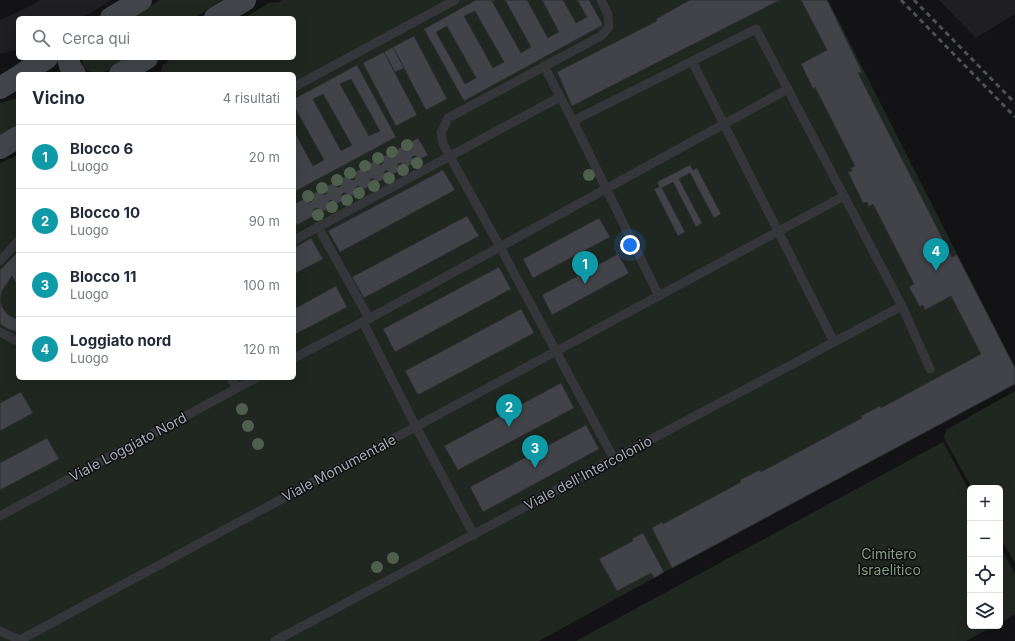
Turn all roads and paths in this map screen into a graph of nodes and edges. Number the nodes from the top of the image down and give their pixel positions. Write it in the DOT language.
graph roads {
  1 [pos="141,0"];
  2 [pos="245,0"];
  3 [pos="455,0"];
  4 [pos="600,0"];
  5 [pos="114,16"];
  6 [pos="218,16"];
  7 [pos="44,60"];
  8 [pos="68,60"];
  9 [pos="144,60"];
  10 [pos="692,61"];
  11 [pos="544,66"];
  12 [pos="25,72"];
  13 [pos="73,72"];
  14 [pos="123,72"];
  15 [pos="16,77"];
  16 [pos="296,86"];
  17 [pos="0,88"];
  18 [pos="788,89"];
  19 [pos="560,97"];
  20 [pos="573,121"];
  21 [pos="724,124"];
  22 [pos="16,138"];
  23 [pos="0,148"];
  24 [pos="450,156"];
  25 [pos="606,188"];
  26 [pos="844,196"];
  27 [pos="318,227"];
  28 [pos="778,232"];
  29 [pos="296,239"];
  30 [pos="16,243"];
  31 [pos="500,247"];
  32 [pos="0,261"];
  33 [pos="659,296"];
  34 [pos="902,306"];
  35 [pos="366,320"];
  36 [pos="0,332"];
  37 [pos="16,340"];
  38 [pos="834,342"];
  39 [pos="556,351"];
  40 [pos="296,357"];
  41 [pos="930,369"];
  42 [pos="232,380"];
  43 [pos="252,380"];
  44 [pos="236,388"];
  45 [pos="416,427"];
  46 [pos="614,459"];
  47 [pos="0,516"];
  48 [pos="474,535"];
  49 [pos="0,631"];
  50 [pos="20,641"];
  51 [pos="276,641"];
  1 -- 5 [label="main road"];
  2 -- 6 [label="main road"];
  3 -- 16 [label="lane"];
  4 -- 11 [label="lane"];
  7 -- 12 [label="main road"];
  8 -- 13 [label="main road"];
  9 -- 14 [label="main road"];
  10 -- 18 [label="lane"];
  10 -- 20 [label="lane"];
  10 -- 21 [label="lane"];
  11 -- 19 [label="lane"];
  11 -- 24 [label="lane"];
  15 -- 17 [label="main road"];
  18 -- 21 [label="lane"];
  18 -- 26 [label="lane"];
  19 -- 20 [label="lane"];
  19 -- 24 [label="lane"];
  20 -- 25 [label="lane"];
  21 -- 25 [label="lane"];
  21 -- 28 [label="lane"];
  22 -- 23 [label="main road"];
  24 -- 27 [label="lane"];
  24 -- 31 [label="lane"];
  25 -- 31 [label="lane"];
  25 -- 33 [label="lane"];
  26 -- 28 [label="lane, Viale Monumentale"];
  26 -- 34 [label="lane"];
  27 -- 29 [label="lane"];
  27 -- 35 [label="lane"];
  28 -- 33 [label="lane, Viale Monumentale"];
  28 -- 38 [label="lane"];
  30 -- 32 [label="lane"];
  31 -- 35 [label="lane"];
  31 -- 39 [label="lane"];
  33 -- 39 [label="lane, Viale Monumentale"];
  34 -- 38 [label="lane, Viale dell'Intercolonio"];
  34 -- 41 [label="lane"];
  35 -- 40 [label="lane"];
  35 -- 45 [label="lane"];
  36 -- 37 [label="lane"];
  38 -- 46 [label="lane, Viale dell'Intercolonio"];
  39 -- 45 [label="lane, Viale Monumentale"];
  39 -- 46 [label="lane"];
  42 -- 44 [label="lane"];
  43 -- 44 [label="lane, Viale Loggiato Nord"];
  44 -- 47 [label="lane, Viale Loggiato Nord"];
  45 -- 48 [label="lane"];
  45 -- 50 [label="lane, Viale Monumentale"];
  46 -- 48 [label="lane, Viale dell'Intercolonio"];
  48 -- 51 [label="lane, Viale dell'Intercolonio"];
  49 -- 50 [label="lane"];
}
